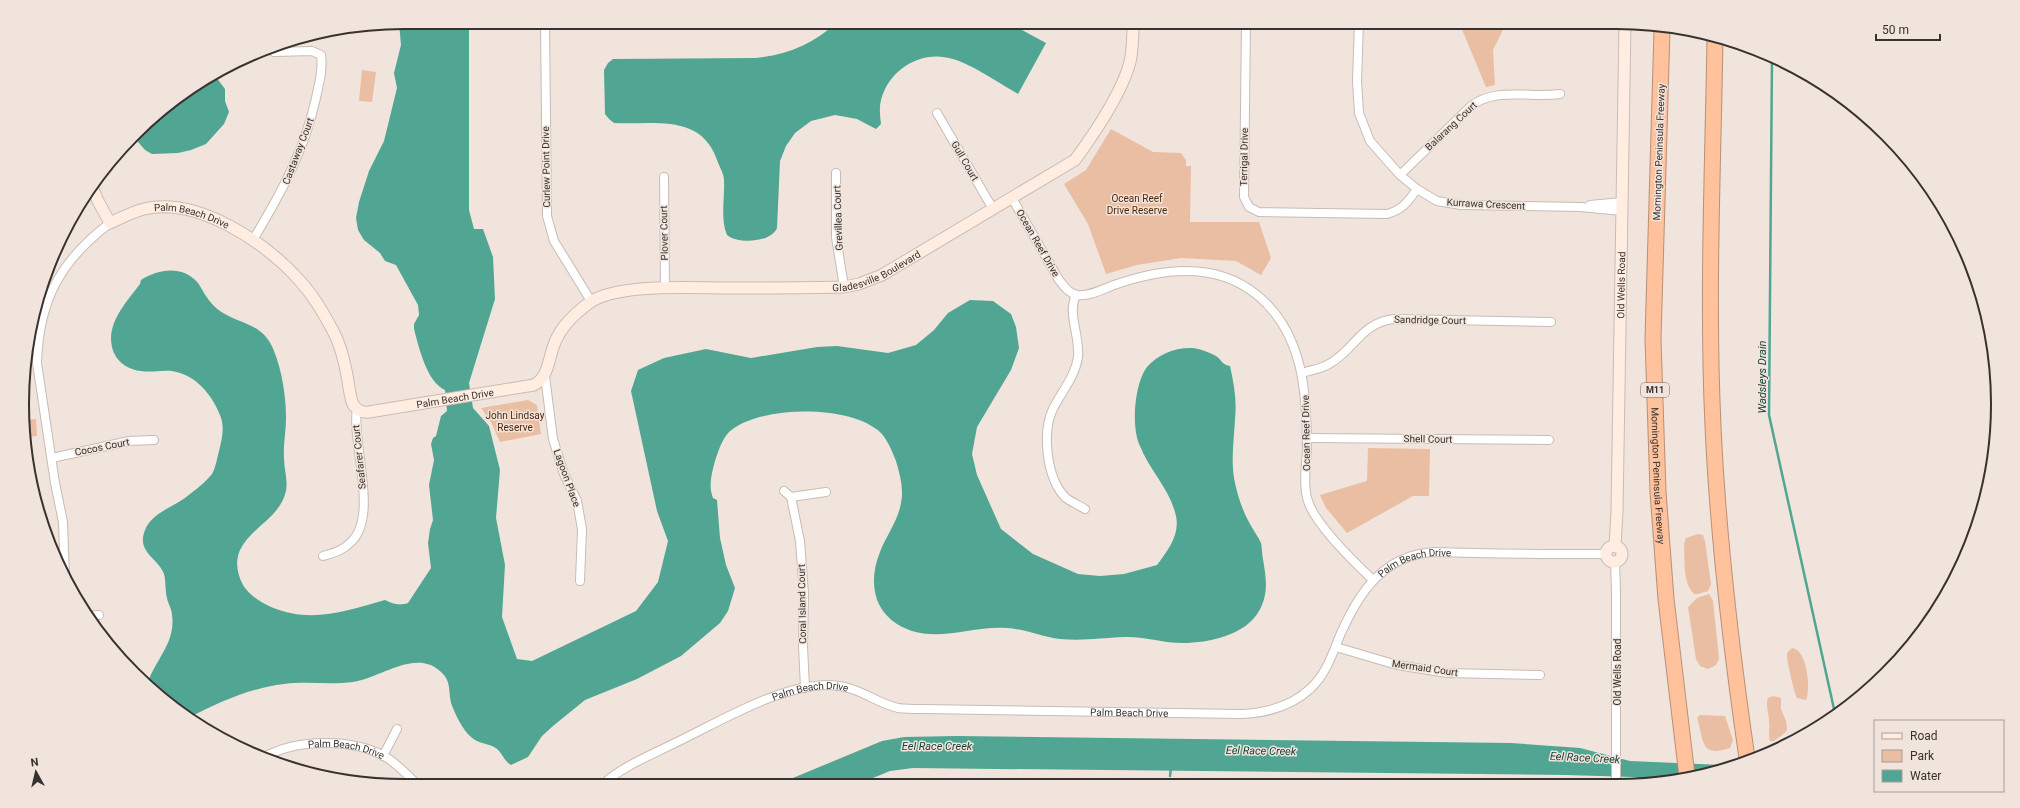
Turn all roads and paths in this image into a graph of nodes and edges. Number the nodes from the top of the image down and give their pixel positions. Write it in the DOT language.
graph roads {
  1 [pos="545,29"];
  2 [pos="1133,29"];
  3 [pos="1246,29"];
  4 [pos="1359,29"];
  5 [pos="1625,29"];
  6 [pos="1662,32"];
  7 [pos="1715,43"];
  8 [pos="275,52"];
  9 [pos="1560,94"];
  10 [pos="936,113"];
  11 [pos="836,173"];
  12 [pos="1400,175"];
  13 [pos="664,177"];
  14 [pos="1418,189"];
  15 [pos="95,192"];
  16 [pos="1012,198"];
  17 [pos="1622,206"];
  18 [pos="993,209"];
  19 [pos="110,223"];
  20 [pos="253,240"];
  21 [pos="844,287"];
  22 [pos="665,289"];
  23 [pos="1076,295"];
  24 [pos="591,301"];
  25 [pos="1551,322"];
  26 [pos="1302,373"];
  27 [pos="545,376"];
  28 [pos="358,409"];
  29 [pos="1307,438"];
  30 [pos="154,440"];
  31 [pos="1549,440"];
  32 [pos="52,458"];
  33 [pos="784,491"];
  34 [pos="826,492"];
  35 [pos="791,497"];
  36 [pos="1084,509"];
  37 [pos="1612,554"];
  38 [pos="323,556"];
  39 [pos="64,562"];
  40 [pos="580,580"];
  41 [pos="1373,580"];
  42 [pos="94,615"];
  43 [pos="99,615"];
  44 [pos="1336,647"];
  45 [pos="1540,675"];
  46 [pos="805,688"];
  47 [pos="397,729"];
  48 [pos="271,754"];
  49 [pos="383,756"];
  50 [pos="1746,756"];
  51 [pos="1686,772"];
  52 [pos="412,779"];
  53 [pos="613,779"];
  54 [pos="1616,779"];
  1 -- 24 [label="street, Curlew Point Drive"];
  2 -- 16 [label="street, Gladesville Boulevard"];
  3 -- 14 [label="street, Terrigal Drive"];
  4 -- 12 [label="street, Kurrawa Crescent"];
  5 -- 17 [label="street, Old Wells Road"];
  6 -- 51 [label="highway, Mornington Peninsula Freeway / M11"];
  7 -- 50 [label="highway"];
  8 -- 20 [label="street, Castaway Court"];
  9 -- 12 [label="street, Balarang Court"];
  10 -- 18 [label="street, Gull Court"];
  11 -- 21 [label="street, Grevillea Court"];
  12 -- 14 [label="street, Kurrawa Crescent"];
  13 -- 22 [label="street, Plover Court"];
  14 -- 17 [label="street, Kurrawa Crescent"];
  15 -- 19 [label="street"];
  16 -- 18 [label="street, Gladesville Boulevard"];
  16 -- 23 [label="street, Ocean Reef Drive"];
  17 -- 37 [label="street, Old Wells Road"];
  18 -- 21 [label="street, Gladesville Boulevard"];
  19 -- 20 [label="street, Palm Beach Drive"];
  19 -- 32 [label="street, Palm Beach Drive"];
  20 -- 28 [label="street, Palm Beach Drive"];
  21 -- 22 [label="street, Gladesville Boulevard"];
  22 -- 24 [label="street, Gladesville Boulevard"];
  23 -- 26 [label="street, Ocean Reef Drive"];
  23 -- 36 [label="street"];
  24 -- 27 [label="street, Gladesville Boulevard"];
  25 -- 26 [label="street, Sandridge Court"];
  26 -- 29 [label="street, Ocean Reef Drive"];
  27 -- 28 [label="street, Palm Beach Drive"];
  27 -- 40 [label="street, Lagoon Place"];
  28 -- 38 [label="street, Seafarer Court"];
  29 -- 31 [label="street, Shell Court"];
  29 -- 41 [label="street, Ocean Reef Drive"];
  30 -- 32 [label="street, Cocos Court"];
  32 -- 39 [label="street, Palm Beach Drive"];
  33 -- 35 [label="street"];
  34 -- 35 [label="street"];
  35 -- 46 [label="street, Coral Island Court"];
  37 -- 41 [label="street, Palm Beach Drive"];
  37 -- 54 [label="street, Old Wells Road"];
  41 -- 44 [label="street, Palm Beach Drive"];
  42 -- 43 [label="street"];
  44 -- 45 [label="street, Mermaid Court"];
  44 -- 46 [label="street, Palm Beach Drive"];
  46 -- 53 [label="street, Palm Beach Drive"];
  47 -- 49 [label="street"];
  48 -- 49 [label="street, Palm Beach Drive"];
  49 -- 52 [label="street, Palm Beach Drive"];
}
